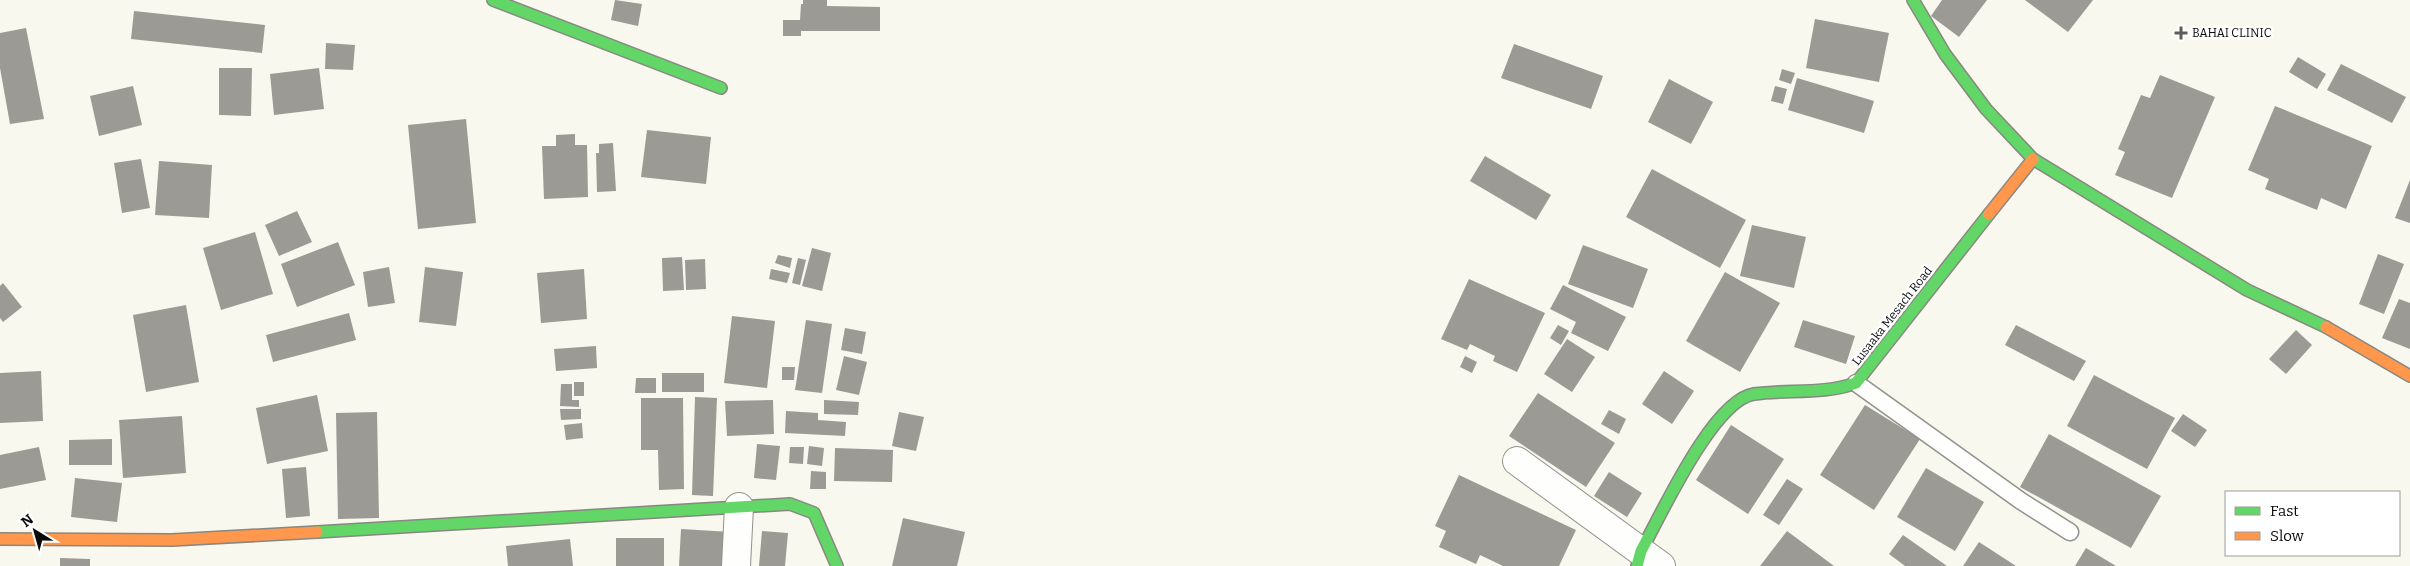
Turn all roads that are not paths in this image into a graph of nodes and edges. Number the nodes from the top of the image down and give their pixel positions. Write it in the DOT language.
graph roads {
  1 [pos="493,0"];
  2 [pos="1913,0"];
  3 [pos="721,88"];
  4 [pos="2033,159"];
  5 [pos="2410,376"];
  6 [pos="1856,383"];
  7 [pos="1516,461"];
  8 [pos="739,506"];
  9 [pos="2070,532"];
  10 [pos="0,539"];
  11 [pos="1647,561"];
  12 [pos="736,566"];
  13 [pos="837,566"];
  1 -- 3 [label="street"];
  2 -- 4 [label="street"];
  4 -- 5 [label="street"];
  4 -- 6 [label="street, Lusaaka Mesach Road"];
  6 -- 9 [label="lane"];
  6 -- 11 [label="street, Lusaaka Mesach Road"];
  7 -- 11 [label="street"];
  8 -- 10 [label="street"];
  8 -- 12 [label="street"];
  8 -- 13 [label="street"];
}
